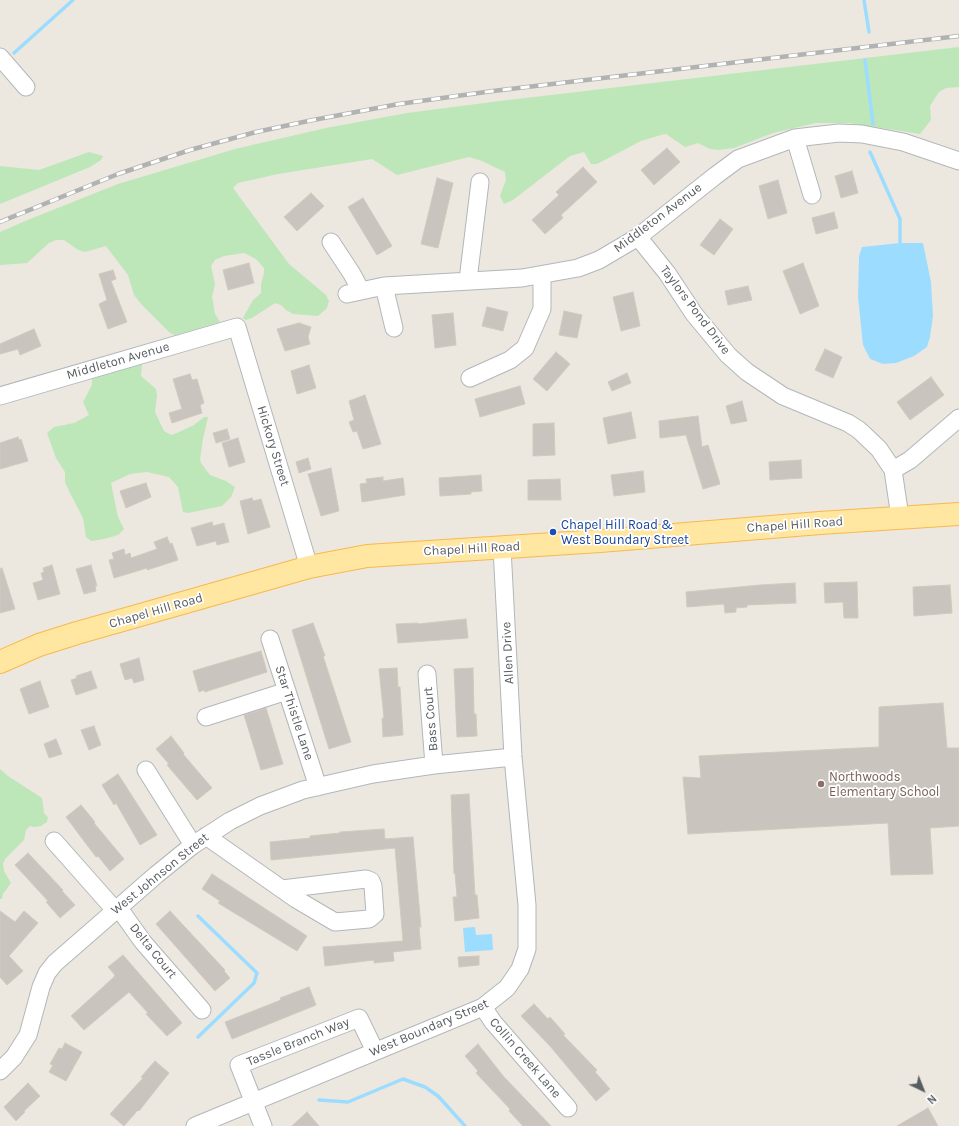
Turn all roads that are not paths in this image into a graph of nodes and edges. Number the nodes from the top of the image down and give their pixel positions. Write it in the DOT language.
graph roads {
  1 [pos="0,57"];
  2 [pos="26,88"];
  3 [pos="795,138"];
  4 [pos="959,161"];
  5 [pos="480,182"];
  6 [pos="812,195"];
  7 [pos="638,237"];
  8 [pos="331,242"];
  9 [pos="542,275"];
  10 [pos="468,280"];
  11 [pos="384,286"];
  12 [pos="236,327"];
  13 [pos="394,328"];
  14 [pos="470,378"];
  15 [pos="0,396"];
  16 [pos="959,418"];
  17 [pos="892,470"];
  18 [pos="959,514"];
  19 [pos="900,517"];
  20 [pos="502,548"];
  21 [pos="309,567"];
  22 [pos="270,639"];
  23 [pos="0,662"];
  24 [pos="427,674"];
  25 [pos="287,691"];
  26 [pos="206,716"];
  27 [pos="513,758"];
  28 [pos="434,765"];
  29 [pos="146,770"];
  30 [pos="318,786"];
  31 [pos="200,840"];
  32 [pos="54,841"];
  33 [pos="282,889"];
  34 [pos="115,910"];
  35 [pos="483,1007"];
  36 [pos="202,1010"];
  37 [pos="375,1051"];
  38 [pos="0,1071"];
  39 [pos="253,1103"];
  40 [pos="568,1108"];
  41 [pos="195,1126"];
  42 [pos="263,1126"];
  1 -- 2 [label="street"];
  3 -- 4 [label="street, Middleton Avenue"];
  3 -- 6 [label="street"];
  3 -- 7 [label="street, Middleton Avenue"];
  5 -- 10 [label="street"];
  7 -- 9 [label="street, Middleton Avenue"];
  7 -- 17 [label="street, Taylors Pond Drive"];
  8 -- 11 [label="street, Middleton Avenue"];
  9 -- 10 [label="street, Middleton Avenue"];
  9 -- 14 [label="street"];
  10 -- 11 [label="street, Middleton Avenue"];
  11 -- 13 [label="street"];
  12 -- 15 [label="street, Middleton Avenue"];
  12 -- 21 [label="street, Hickory Street"];
  16 -- 17 [label="street"];
  17 -- 19 [label="street, Taylors Pond Drive"];
  18 -- 19 [label="main road, Chapel Hill Road"];
  19 -- 20 [label="main road, Chapel Hill Road"];
  20 -- 21 [label="main road, Chapel Hill Road"];
  20 -- 27 [label="street, Allen Drive"];
  21 -- 23 [label="main road, Chapel Hill Road"];
  22 -- 25 [label="street, Star Thistle Lane"];
  24 -- 28 [label="street, Bass Court"];
  25 -- 26 [label="street"];
  25 -- 30 [label="street, Star Thistle Lane"];
  27 -- 28 [label="street, West Johnson Street"];
  27 -- 35 [label="street, West Boundary Street"];
  28 -- 30 [label="street, West Johnson Street"];
  29 -- 31 [label="street"];
  30 -- 31 [label="street, West Johnson Street"];
  31 -- 33 [label="street"];
  31 -- 34 [label="street, West Johnson Street"];
  32 -- 34 [label="street, Delta Court"];
  33 -- 33 [label="street"];
  34 -- 36 [label="street, Delta Court"];
  34 -- 38 [label="street, West Johnson Street"];
  35 -- 37 [label="street, West Boundary Street"];
  35 -- 40 [label="street, Collin Creek Lane"];
  37 -- 39 [label="street, West Boundary Street"];
  37 -- 39 [label="street, Tassle Branch Way"];
  39 -- 41 [label="street, West Boundary Street"];
  39 -- 42 [label="street"];
}
